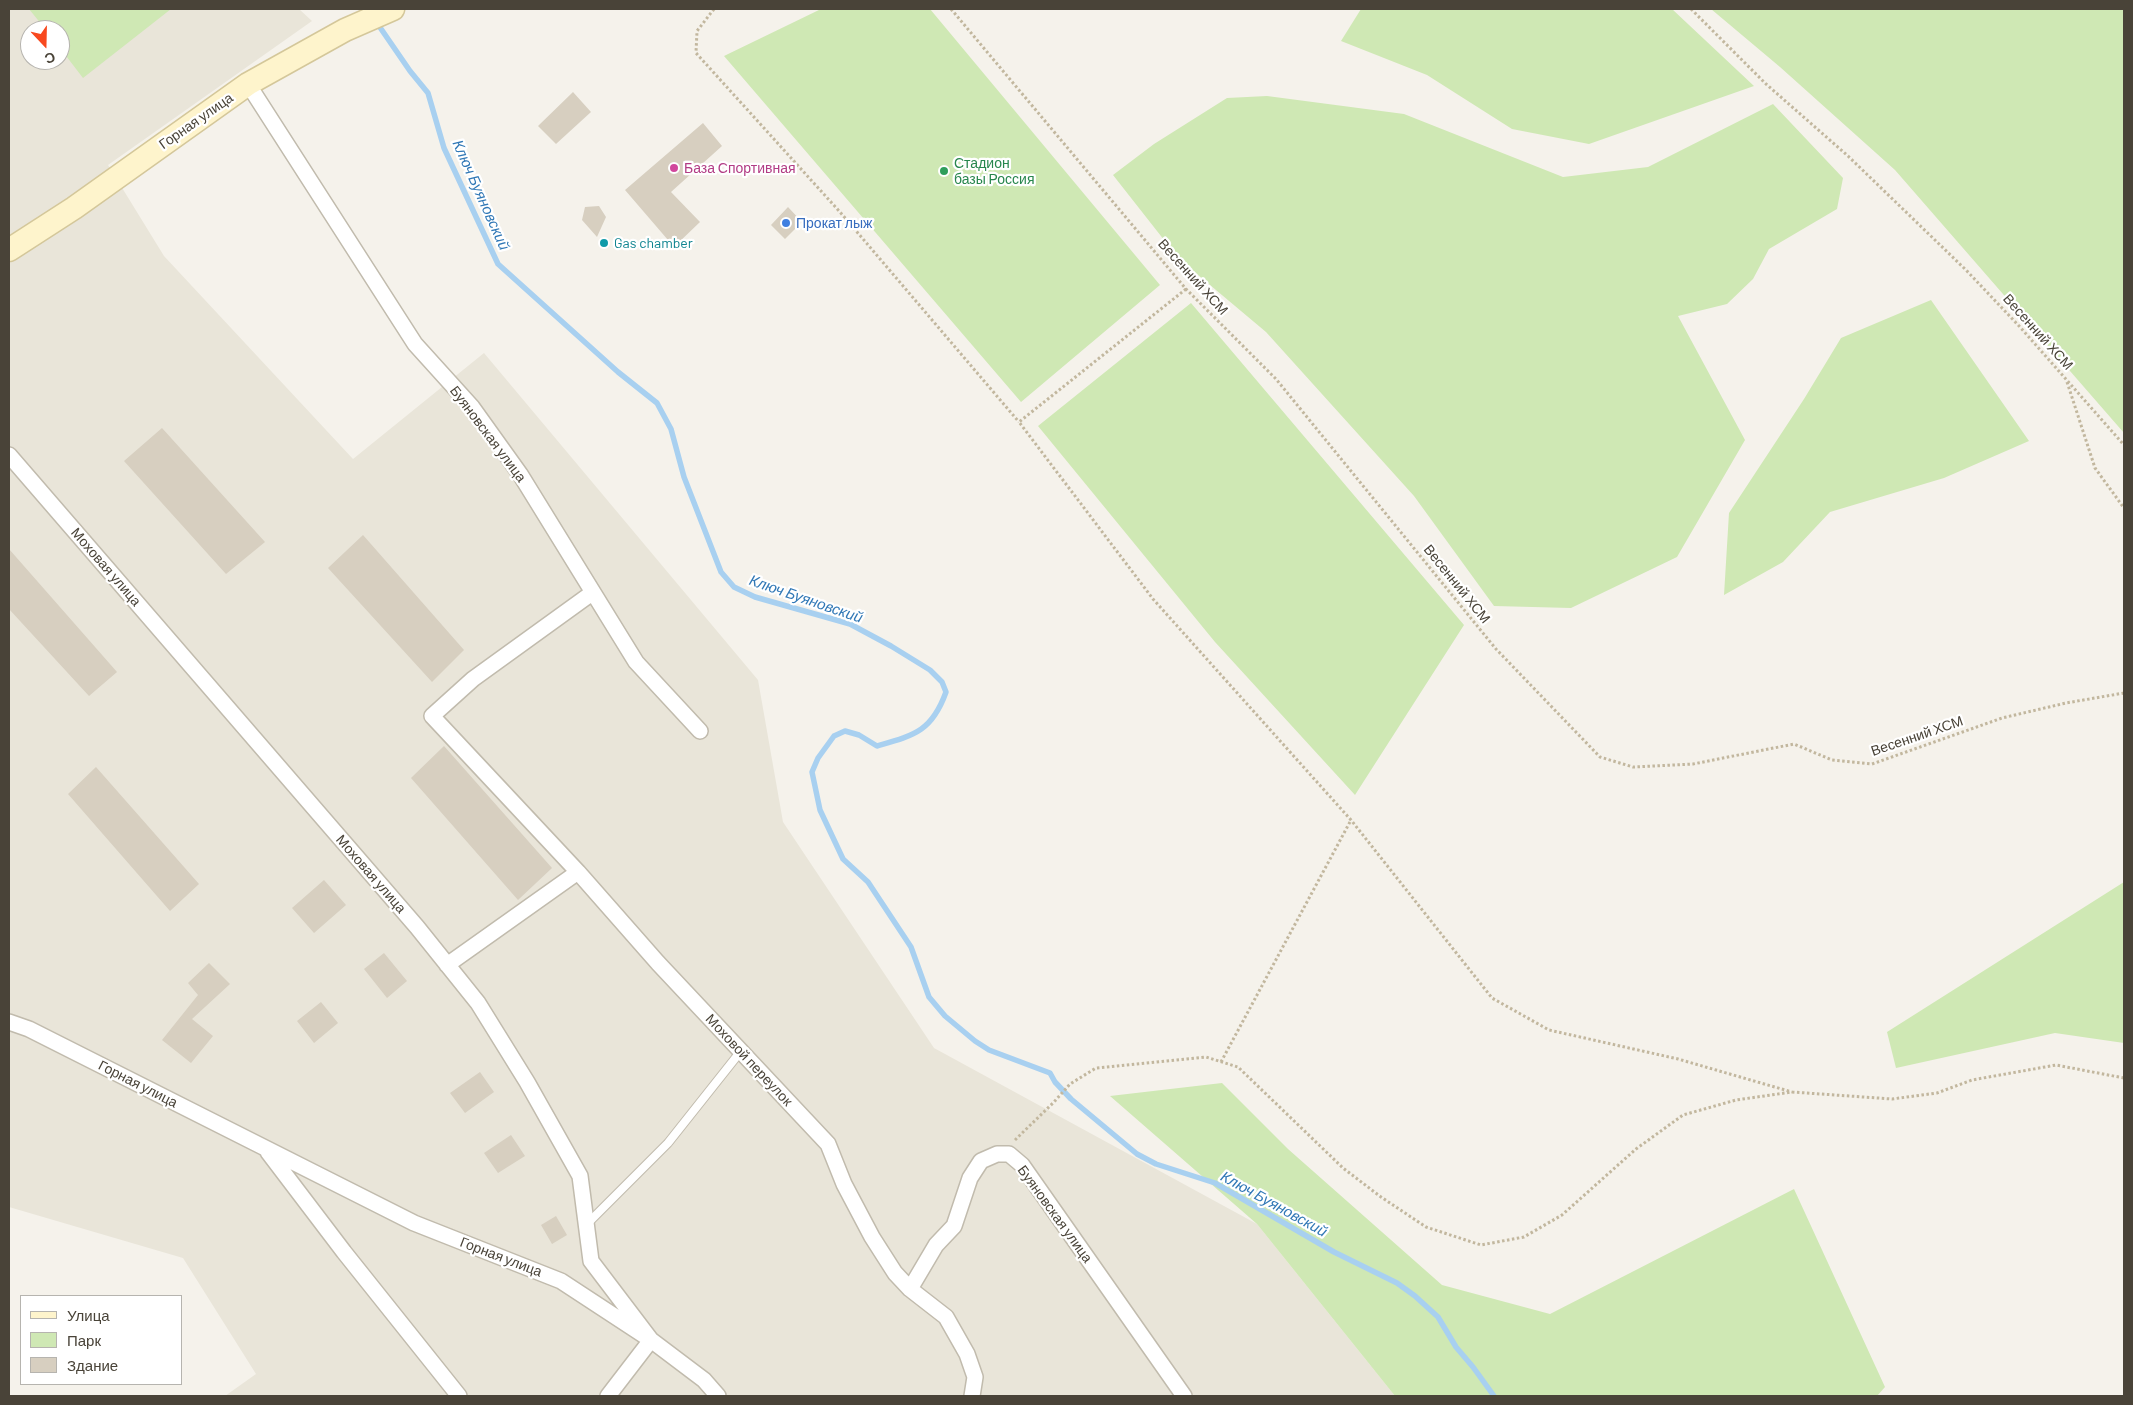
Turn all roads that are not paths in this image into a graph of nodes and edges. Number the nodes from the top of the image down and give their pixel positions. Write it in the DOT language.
graph roads {
  1 [pos="392,9"];
  2 [pos="248,84"];
  3 [pos="9,250"];
  4 [pos="9,455"];
  5 [pos="592,593"];
  6 [pos="700,731"];
  7 [pos="578,872"];
  8 [pos="447,965"];
  9 [pos="9,1022"];
  10 [pos="741,1051"];
  11 [pos="266,1149"];
  12 [pos="586,1225"];
  13 [pos="910,1289"];
  14 [pos="651,1340"];
  15 [pos="459,1396"];
  16 [pos="608,1396"];
  17 [pos="718,1396"];
  18 [pos="972,1396"];
  19 [pos="1184,1396"];
  1 -- 2 [label="main road, Горная улица"];
  2 -- 3 [label="main road, Горная улица"];
  2 -- 5 [label="street, Буяновская улица"];
  4 -- 8 [label="street, Моховая улица"];
  5 -- 6 [label="street, Буяновская улица"];
  5 -- 7 [label="street, Моховой переулок"];
  7 -- 8 [label="street"];
  7 -- 10 [label="street, Моховой переулок"];
  8 -- 12 [label="street, Моховая улица"];
  9 -- 11 [label="street, Горная улица"];
  10 -- 12 [label="lane"];
  10 -- 13 [label="street, Моховой переулок"];
  11 -- 14 [label="street, Горная улица"];
  11 -- 15 [label="street, Горная улица"];
  12 -- 14 [label="street, Моховая улица"];
  13 -- 18 [label="street, Моховой переулок"];
  13 -- 19 [label="street, Буяновская улица"];
  14 -- 16 [label="street"];
  14 -- 17 [label="street, Горная улица"];
}
